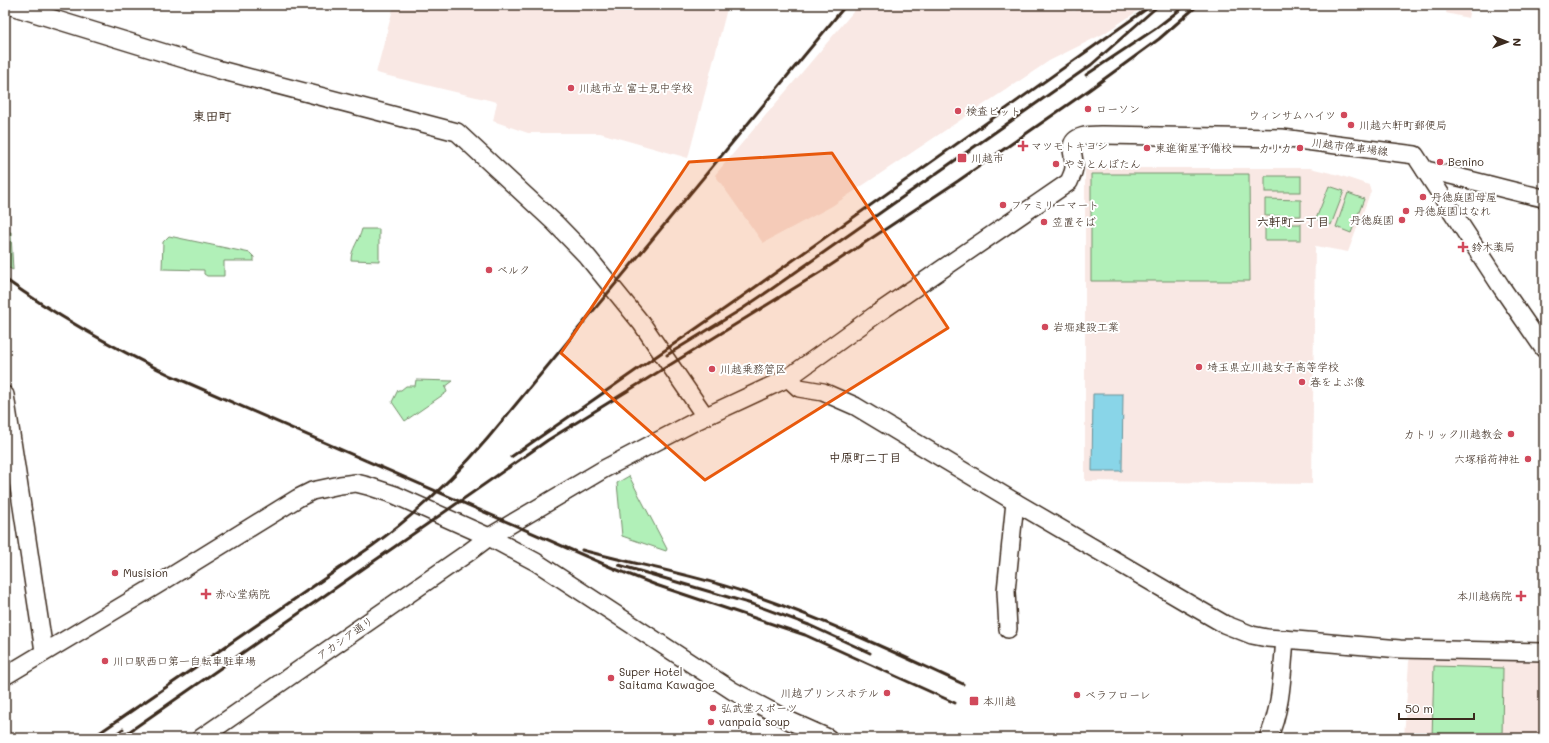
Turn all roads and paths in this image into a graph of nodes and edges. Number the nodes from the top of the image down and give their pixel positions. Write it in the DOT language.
graph roads {
  1 [pos="8,5"];
  2 [pos="1074,160"];
  3 [pos="1425,170"];
  4 [pos="1544,198"];
  5 [pos="1544,349"];
  6 [pos="788,378"];
  7 [pos="5,395"];
  8 [pos="705,416"];
  9 [pos="1016,502"];
  10 [pos="488,537"];
  11 [pos="1008,629"];
  12 [pos="1285,640"];
  13 [pos="44,651"];
  14 [pos="1544,652"];
  15 [pos="5,676"];
  16 [pos="201,738"];
  17 [pos="828,738"];
  18 [pos="1268,738"];
  1 -- 8 [label="street"];
  2 -- 3 [label="street, 川越市停車場線"];
  2 -- 6 [label="street, アカシア通り"];
  3 -- 4 [label="street"];
  3 -- 5 [label="street, 川越市停車場線"];
  6 -- 8 [label="street, アカシア通り"];
  6 -- 9 [label="street"];
  7 -- 13 [label="street"];
  8 -- 10 [label="street, アカシア通り"];
  9 -- 11 [label="street"];
  9 -- 12 [label="street"];
  10 -- 13 [label="street"];
  10 -- 16 [label="street, アカシア通り"];
  10 -- 17 [label="street"];
  12 -- 14 [label="street"];
  12 -- 18 [label="street"];
  13 -- 15 [label="street"];
}
